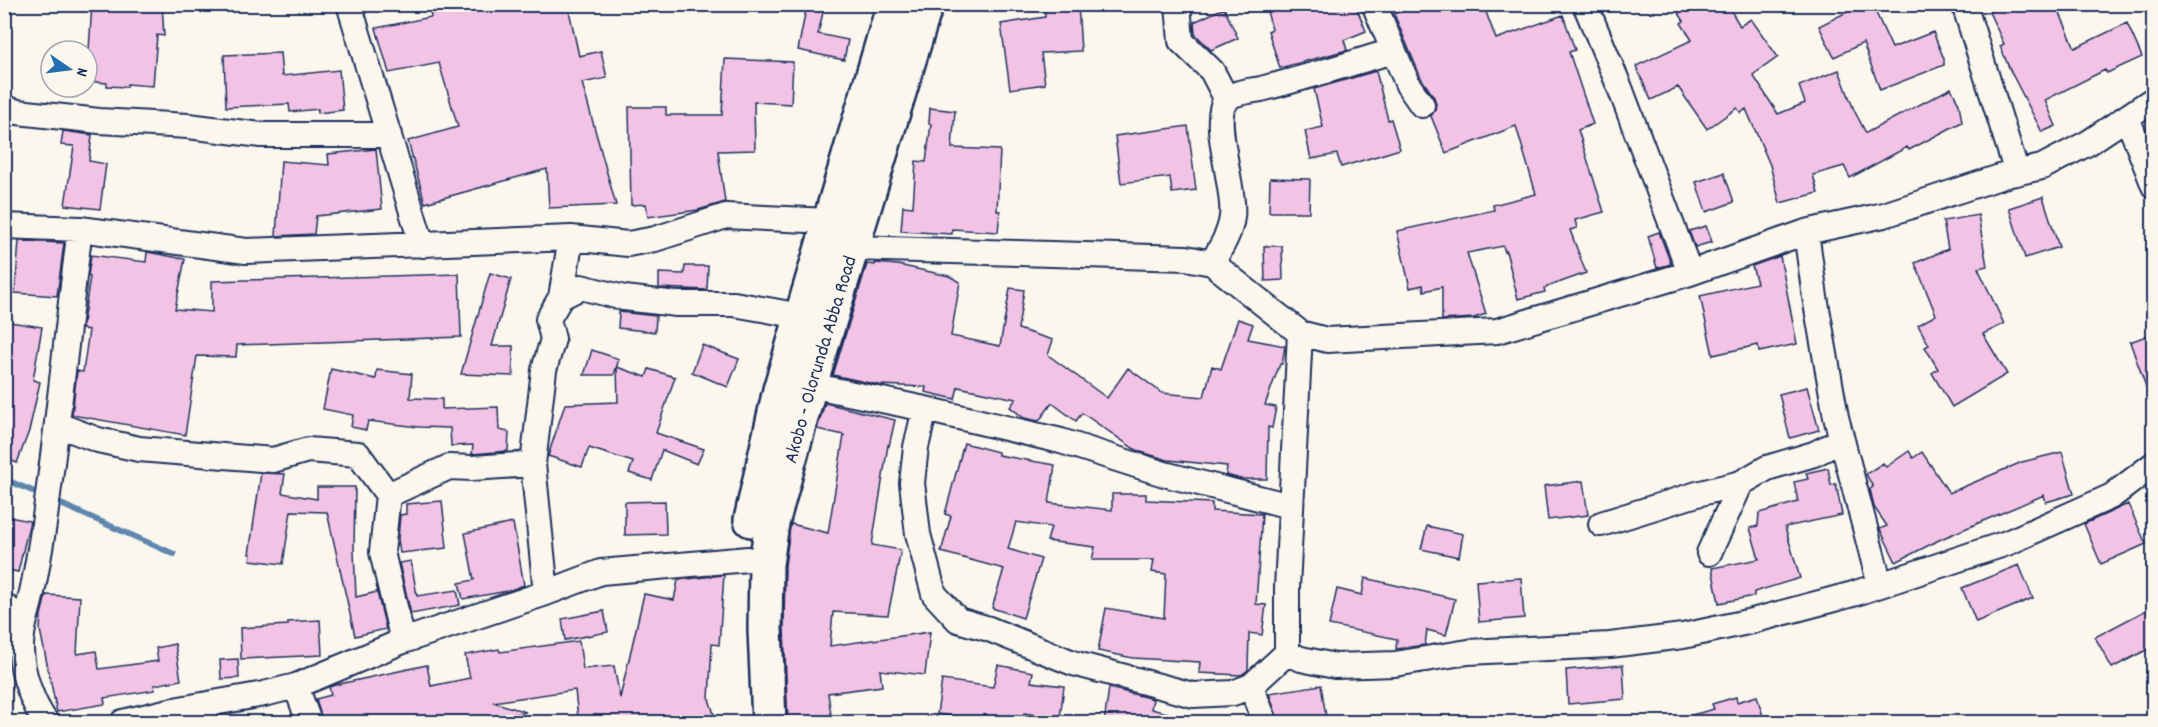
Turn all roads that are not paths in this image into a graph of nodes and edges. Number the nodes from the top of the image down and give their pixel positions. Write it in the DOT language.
graph roads {
  1 [pos="349,4"];
  2 [pos="894,4"];
  3 [pos="926,4"];
  4 [pos="1178,4"];
  5 [pos="1374,4"];
  6 [pos="1585,4"];
  7 [pos="1964,4"];
  8 [pos="1393,51"];
  9 [pos="2154,99"];
  10 [pos="1227,100"];
  11 [pos="1422,105"];
  12 [pos="4,108"];
  13 [pos="2127,117"];
  14 [pos="389,135"];
  15 [pos="2017,173"];
  16 [pos="2154,186"];
  17 [pos="829,221"];
  18 [pos="4,226"];
  19 [pos="80,229"];
  20 [pos="1806,232"];
  21 [pos="571,238"];
  22 [pos="422,245"];
  23 [pos="853,248"];
  24 [pos="1212,263"];
  25 [pos="1690,273"];
  26 [pos="561,297"];
  27 [pos="801,316"];
  28 [pos="1300,333"];
  29 [pos="810,385"];
  30 [pos="925,409"];
  31 [pos="58,425"];
  32 [pos="1842,440"];
  33 [pos="533,464"];
  34 [pos="2154,464"];
  35 [pos="1741,483"];
  36 [pos="388,495"];
  37 [pos="1290,506"];
  38 [pos="1601,524"];
  39 [pos="1709,553"];
  40 [pos="748,559"];
  41 [pos="1880,585"];
  42 [pos="546,593"];
  43 [pos="4,605"];
  44 [pos="21,629"];
  45 [pos="403,641"];
  46 [pos="1287,654"];
  47 [pos="296,686"];
  48 [pos="1251,686"];
  49 [pos="46,723"];
  50 [pos="123,723"];
  51 [pos="309,723"];
  52 [pos="753,723"];
  53 [pos="769,723"];
  54 [pos="1265,723"];
  1 -- 14 [label="street"];
  2 -- 17 [label="main road, Akobo - Olorunda Abba Road"];
  3 -- 23 [label="main road, Akobo - Olorunda Abba Road"];
  4 -- 10 [label="street"];
  5 -- 8 [label="street"];
  6 -- 25 [label="street"];
  7 -- 15 [label="street"];
  8 -- 10 [label="street"];
  8 -- 11 [label="street"];
  9 -- 13 [label="street"];
  10 -- 24 [label="street"];
  12 -- 14 [label="street"];
  13 -- 15 [label="street"];
  13 -- 16 [label="street"];
  14 -- 22 [label="street"];
  15 -- 20 [label="street"];
  17 -- 21 [label="street"];
  17 -- 27 [label="main road, Akobo - Olorunda Abba Road"];
  18 -- 19 [label="street"];
  19 -- 22 [label="street"];
  19 -- 31 [label="street"];
  20 -- 25 [label="street"];
  20 -- 32 [label="street"];
  21 -- 22 [label="street"];
  21 -- 26 [label="street"];
  23 -- 24 [label="street"];
  23 -- 29 [label="main road, Akobo - Olorunda Abba Road"];
  24 -- 28 [label="street"];
  25 -- 28 [label="street"];
  26 -- 27 [label="street"];
  26 -- 33 [label="street"];
  27 -- 40 [label="main road, Akobo - Olorunda Abba Road"];
  28 -- 37 [label="street"];
  29 -- 30 [label="street"];
  29 -- 53 [label="main road, Akobo - Olorunda Abba Road"];
  30 -- 37 [label="street"];
  30 -- 48 [label="street"];
  31 -- 36 [label="street"];
  31 -- 44 [label="street"];
  32 -- 35 [label="street"];
  32 -- 41 [label="street"];
  33 -- 36 [label="street"];
  33 -- 42 [label="street"];
  34 -- 41 [label="street"];
  35 -- 38 [label="street"];
  35 -- 39 [label="street"];
  36 -- 45 [label="street"];
  37 -- 46 [label="street"];
  40 -- 42 [label="street"];
  40 -- 52 [label="main road, Akobo - Olorunda Abba Road"];
  41 -- 46 [label="street"];
  42 -- 45 [label="street"];
  43 -- 44 [label="street"];
  44 -- 49 [label="street"];
  45 -- 47 [label="street"];
  46 -- 48 [label="street"];
  47 -- 50 [label="street"];
  47 -- 51 [label="street"];
  48 -- 54 [label="street"];
}
